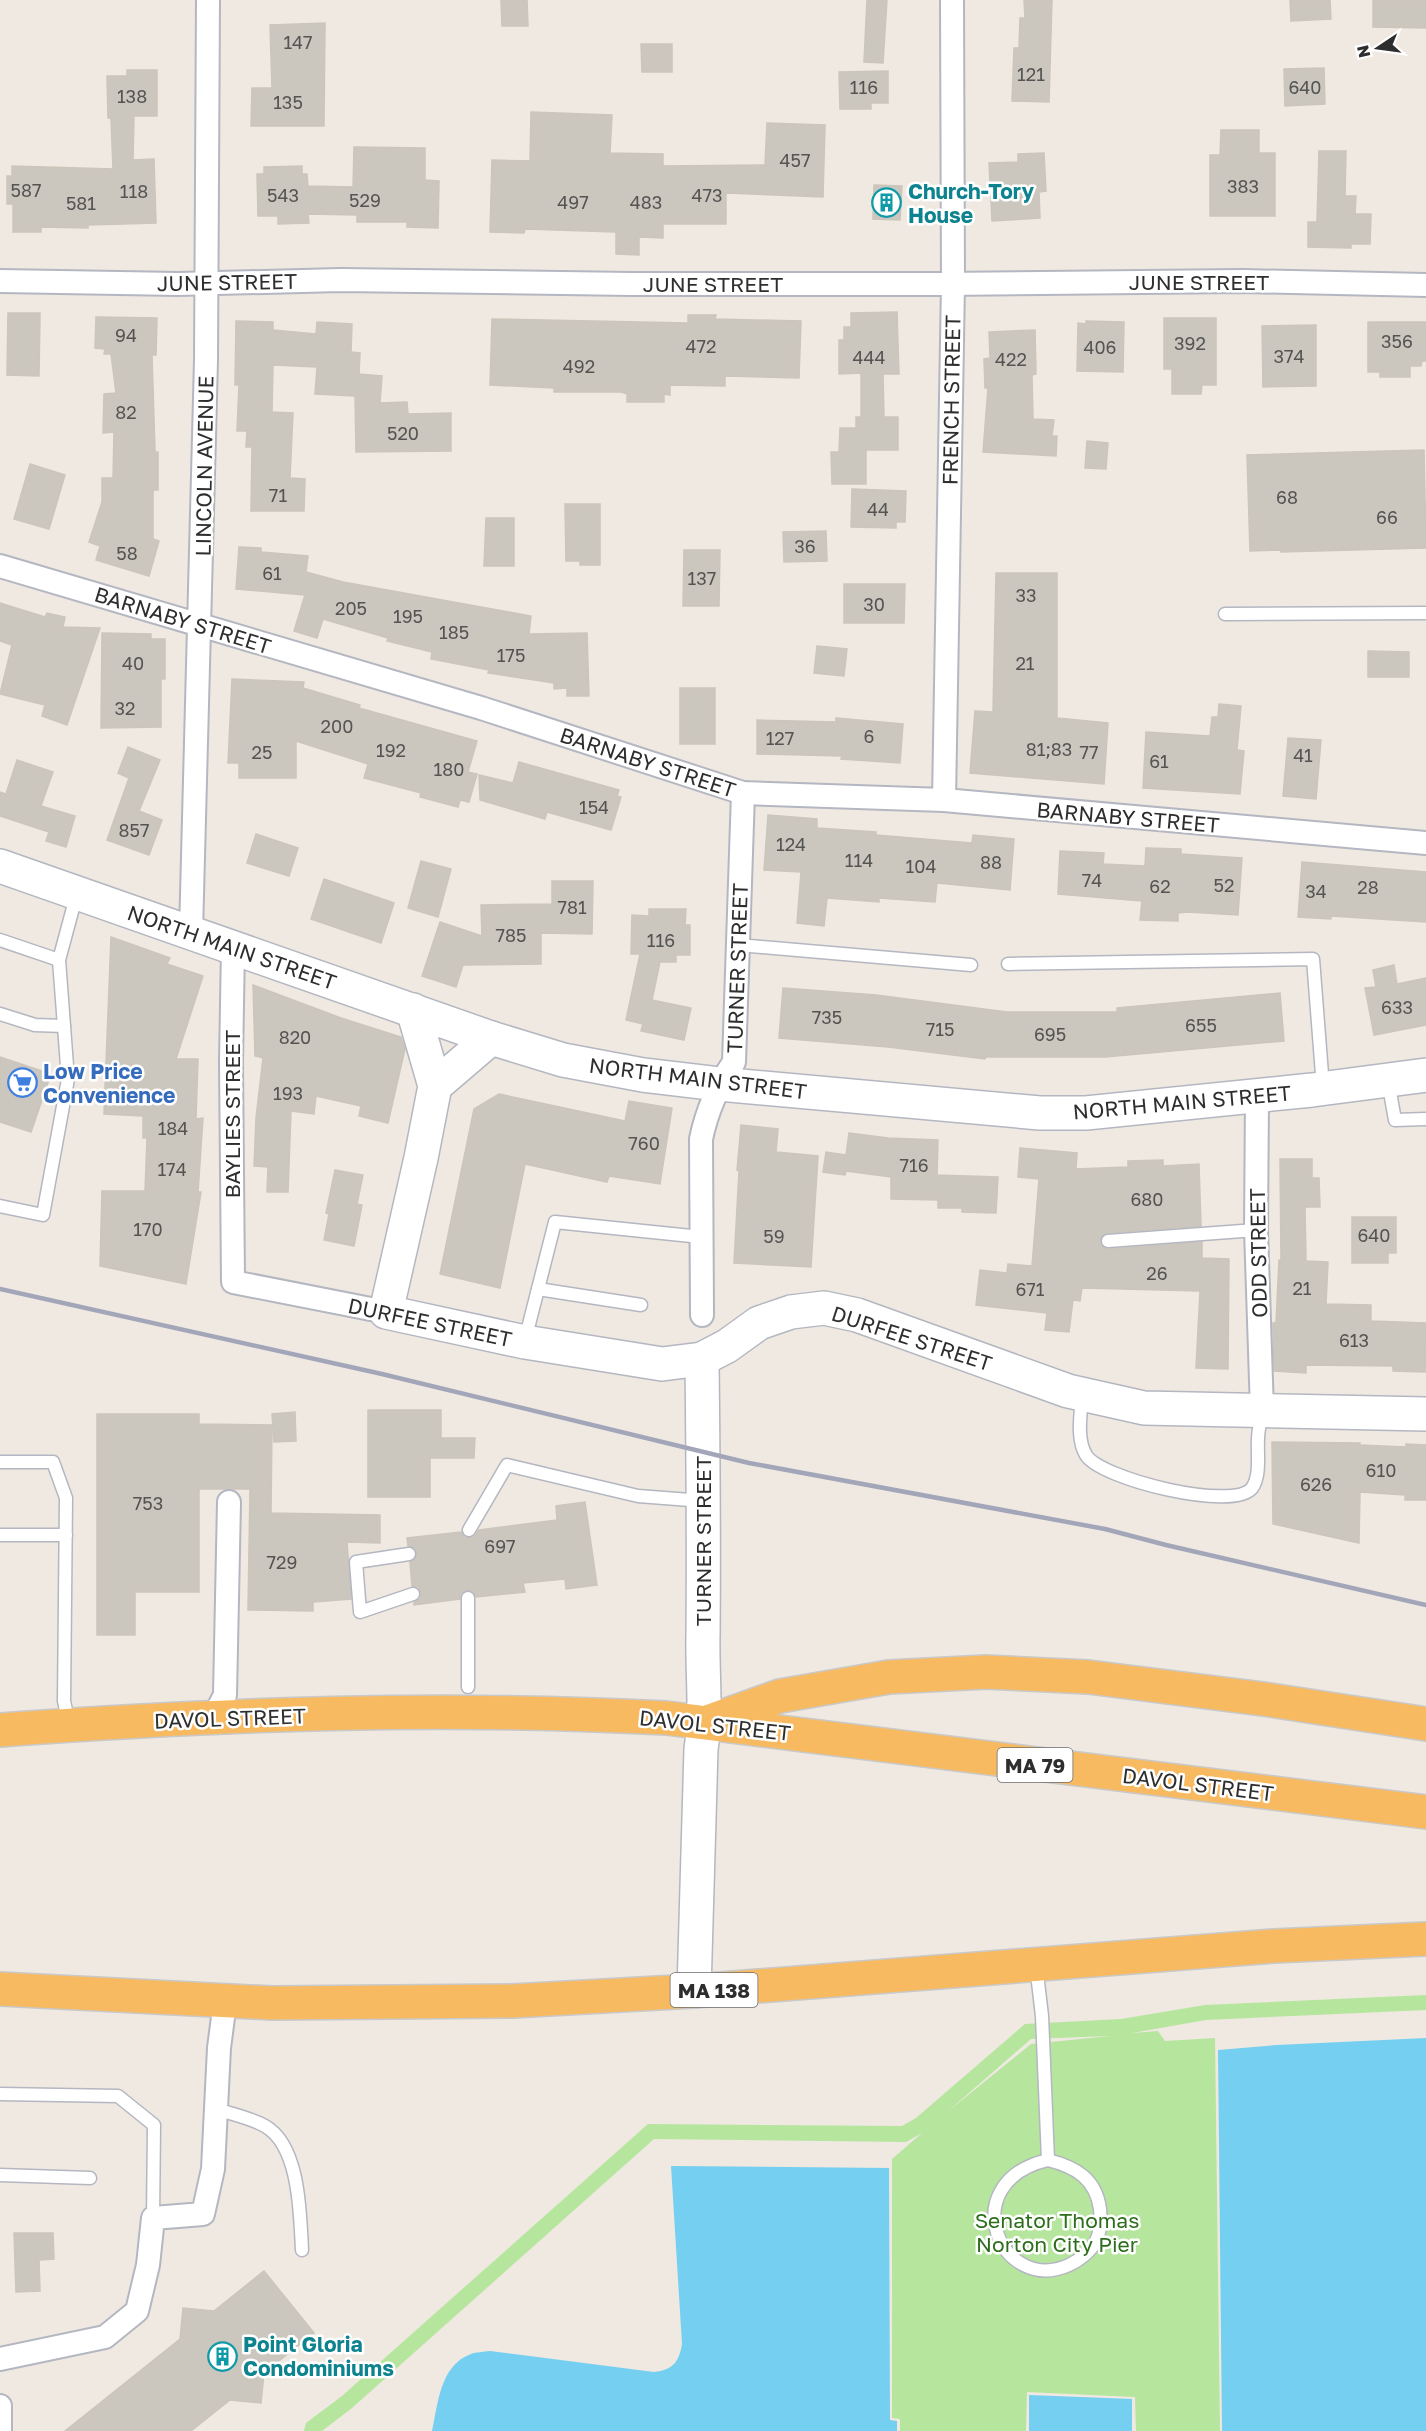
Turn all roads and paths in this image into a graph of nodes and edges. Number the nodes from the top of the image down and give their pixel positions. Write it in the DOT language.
graph roads {
  1 [pos="208,0"];
  2 [pos="952,0"];
  3 [pos="0,281"];
  4 [pos="207,283"];
  5 [pos="953,284"];
  6 [pos="1426,285"];
  7 [pos="0,566"];
  8 [pos="1426,613"];
  9 [pos="1226,614"];
  10 [pos="200,626"];
  11 [pos="742,794"];
  12 [pos="944,800"];
  13 [pos="1426,843"];
  14 [pos="0,866"];
  15 [pos="77,892"];
  16 [pos="191,933"];
  17 [pos="0,940"];
  18 [pos="739,945"];
  19 [pos="233,947"];
  20 [pos="59,960"];
  21 [pos="1008,964"];
  22 [pos="971,965"];
  23 [pos="413,1010"];
  24 [pos="0,1014"];
  25 [pos="64,1026"];
  26 [pos="491,1038"];
  27 [pos="1426,1075"];
  28 [pos="1388,1081"];
  29 [pos="719,1084"];
  30 [pos="435,1086"];
  31 [pos="1323,1089"];
  32 [pos="1257,1096"];
  33 [pos="1426,1119"];
  34 [pos="0,1206"];
  35 [pos="1256,1230"];
  36 [pos="701,1237"];
  37 [pos="1108,1241"];
  38 [pos="233,1282"];
  39 [pos="538,1289"];
  40 [pos="641,1305"];
  41 [pos="386,1312"];
  42 [pos="702,1315"];
  43 [pos="525,1342"];
  44 [pos="702,1359"];
  45 [pos="1082,1395"];
  46 [pos="1262,1411"];
  47 [pos="1426,1414"];
  48 [pos="0,1462"];
  49 [pos="704,1501"];
  50 [pos="229,1502"];
  51 [pos="469,1530"];
  52 [pos="0,1535"];
  53 [pos="66,1535"];
  54 [pos="409,1554"];
  55 [pos="413,1594"];
  56 [pos="468,1598"];
  57 [pos="468,1687"];
  58 [pos="213,1718"];
  59 [pos="705,1722"];
  60 [pos="1426,1724"];
  61 [pos="69,1725"];
  62 [pos="0,1730"];
  63 [pos="1426,1812"];
  64 [pos="1426,1939"];
  65 [pos="1036,1964"];
  66 [pos="0,1989"];
  67 [pos="694,1991"];
  68 [pos="225,2002"];
  69 [pos="0,2094"];
  70 [pos="216,2109"];
  71 [pos="1048,2160"];
  72 [pos="0,2175"];
  73 [pos="90,2178"];
  74 [pos="153,2218"];
  75 [pos="302,2250"];
  76 [pos="0,2360"];
  77 [pos="0,2406"];
  78 [pos="0,2431"];
  1 -- 4 [label="street, LINCOLN AVENUE"];
  2 -- 5 [label="street, FRENCH STREET"];
  3 -- 4 [label="street, JUNE STREET"];
  4 -- 5 [label="street, JUNE STREET"];
  4 -- 10 [label="street, LINCOLN AVENUE"];
  5 -- 6 [label="street, JUNE STREET"];
  5 -- 12 [label="street, FRENCH STREET"];
  7 -- 10 [label="street, BARNABY STREET"];
  8 -- 9 [label="lane"];
  10 -- 11 [label="street, BARNABY STREET"];
  10 -- 16 [label="street, LINCOLN AVENUE"];
  11 -- 12 [label="street, BARNABY STREET"];
  11 -- 18 [label="street, TURNER STREET"];
  12 -- 13 [label="street, BARNABY STREET"];
  14 -- 15 [label="main road, NORTH MAIN STREET"];
  15 -- 16 [label="main road, NORTH MAIN STREET"];
  15 -- 20 [label="lane"];
  16 -- 19 [label="main road, NORTH MAIN STREET"];
  17 -- 20 [label="lane"];
  18 -- 22 [label="lane"];
  18 -- 29 [label="street, TURNER STREET"];
  19 -- 23 [label="main road, NORTH MAIN STREET"];
  19 -- 38 [label="street, BAYLIES STREET"];
  20 -- 25 [label="lane"];
  21 -- 31 [label="lane"];
  23 -- 26 [label="main road, NORTH MAIN STREET"];
  23 -- 30 [label="main road"];
  24 -- 25 [label="lane"];
  25 -- 34 [label="lane"];
  26 -- 29 [label="main road, NORTH MAIN STREET"];
  26 -- 30 [label="main road"];
  27 -- 28 [label="main road, NORTH MAIN STREET"];
  28 -- 31 [label="main road, NORTH MAIN STREET"];
  28 -- 33 [label="lane"];
  29 -- 32 [label="main road, NORTH MAIN STREET"];
  29 -- 36 [label="street, TURNER STREET"];
  30 -- 41 [label="main road"];
  31 -- 32 [label="main road, NORTH MAIN STREET"];
  32 -- 35 [label="street, ODD STREET"];
  35 -- 37 [label="lane"];
  35 -- 46 [label="street, ODD STREET"];
  36 -- 39 [label="lane"];
  36 -- 42 [label="street, TURNER STREET"];
  38 -- 41 [label="street, DURFEE STREET"];
  39 -- 40 [label="lane"];
  39 -- 43 [label="lane"];
  41 -- 43 [label="main road, DURFEE STREET"];
  43 -- 44 [label="main road, DURFEE STREET"];
  44 -- 45 [label="main road, DURFEE STREET"];
  44 -- 49 [label="main road, TURNER STREET"];
  45 -- 46 [label="main road, DURFEE STREET"];
  45 -- 46 [label="lane"];
  46 -- 47 [label="main road, DURFEE STREET"];
  48 -- 53 [label="lane"];
  49 -- 51 [label="lane"];
  49 -- 59 [label="main road, TURNER STREET"];
  50 -- 58 [label="street"];
  52 -- 53 [label="lane"];
  53 -- 61 [label="lane"];
  54 -- 55 [label="lane"];
  56 -- 57 [label="lane"];
  58 -- 59 [label="highway, DAVOL STREET"];
  58 -- 61 [label="highway, DAVOL STREET"];
  59 -- 60 [label="highway"];
  59 -- 63 [label="highway, DAVOL STREET / MA 79"];
  59 -- 67 [label="main road, TURNER STREET"];
  61 -- 62 [label="highway, DAVOL STREET"];
  64 -- 65 [label="highway, MA 138"];
  65 -- 67 [label="highway, MA 138"];
  65 -- 71 [label="lane"];
  66 -- 68 [label="highway, MA 138"];
  67 -- 68 [label="highway, MA 138"];
  68 -- 70 [label="street"];
  69 -- 74 [label="lane"];
  70 -- 74 [label="street"];
  70 -- 75 [label="lane"];
  71 -- 71 [label="lane"];
  72 -- 73 [label="lane"];
  74 -- 76 [label="street"];
  77 -- 78 [label="street"];
}
